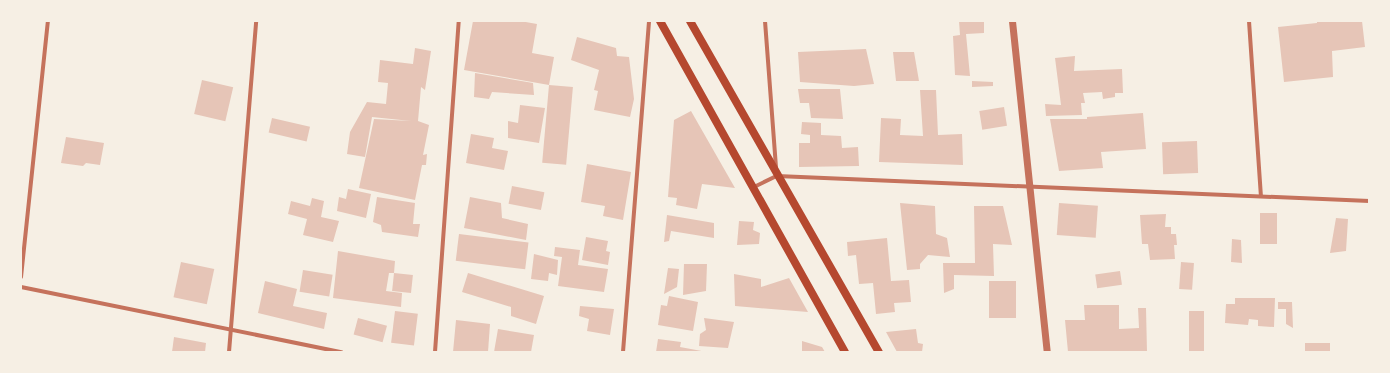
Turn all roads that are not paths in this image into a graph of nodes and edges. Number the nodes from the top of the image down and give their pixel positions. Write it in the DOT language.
graph roads {
  1 [pos="48,21"];
  2 [pos="256,21"];
  3 [pos="459,21"];
  4 [pos="648,21"];
  5 [pos="660,21"];
  6 [pos="690,21"];
  7 [pos="764,21"];
  8 [pos="1012,21"];
  9 [pos="1249,21"];
  10 [pos="777,176"];
  11 [pos="1028,187"];
  12 [pos="754,188"];
  13 [pos="1261,196"];
  14 [pos="1369,201"];
  15 [pos="21,277"];
  16 [pos="21,287"];
  17 [pos="231,329"];
  18 [pos="229,352"];
  19 [pos="341,352"];
  20 [pos="435,352"];
  21 [pos="623,352"];
  22 [pos="845,352"];
  23 [pos="879,352"];
  24 [pos="1047,352"];
  1 -- 15 [label="street"];
  2 -- 17 [label="street"];
  3 -- 20 [label="street"];
  4 -- 21 [label="street"];
  5 -- 12 [label="main road"];
  6 -- 10 [label="main road"];
  7 -- 10 [label="street"];
  8 -- 11 [label="street"];
  9 -- 13 [label="street"];
  10 -- 11 [label="street"];
  10 -- 12 [label="street"];
  10 -- 23 [label="main road"];
  11 -- 13 [label="street"];
  11 -- 24 [label="street"];
  12 -- 22 [label="main road"];
  13 -- 14 [label="street"];
  16 -- 17 [label="street"];
  17 -- 18 [label="street"];
  17 -- 19 [label="street"];
}
